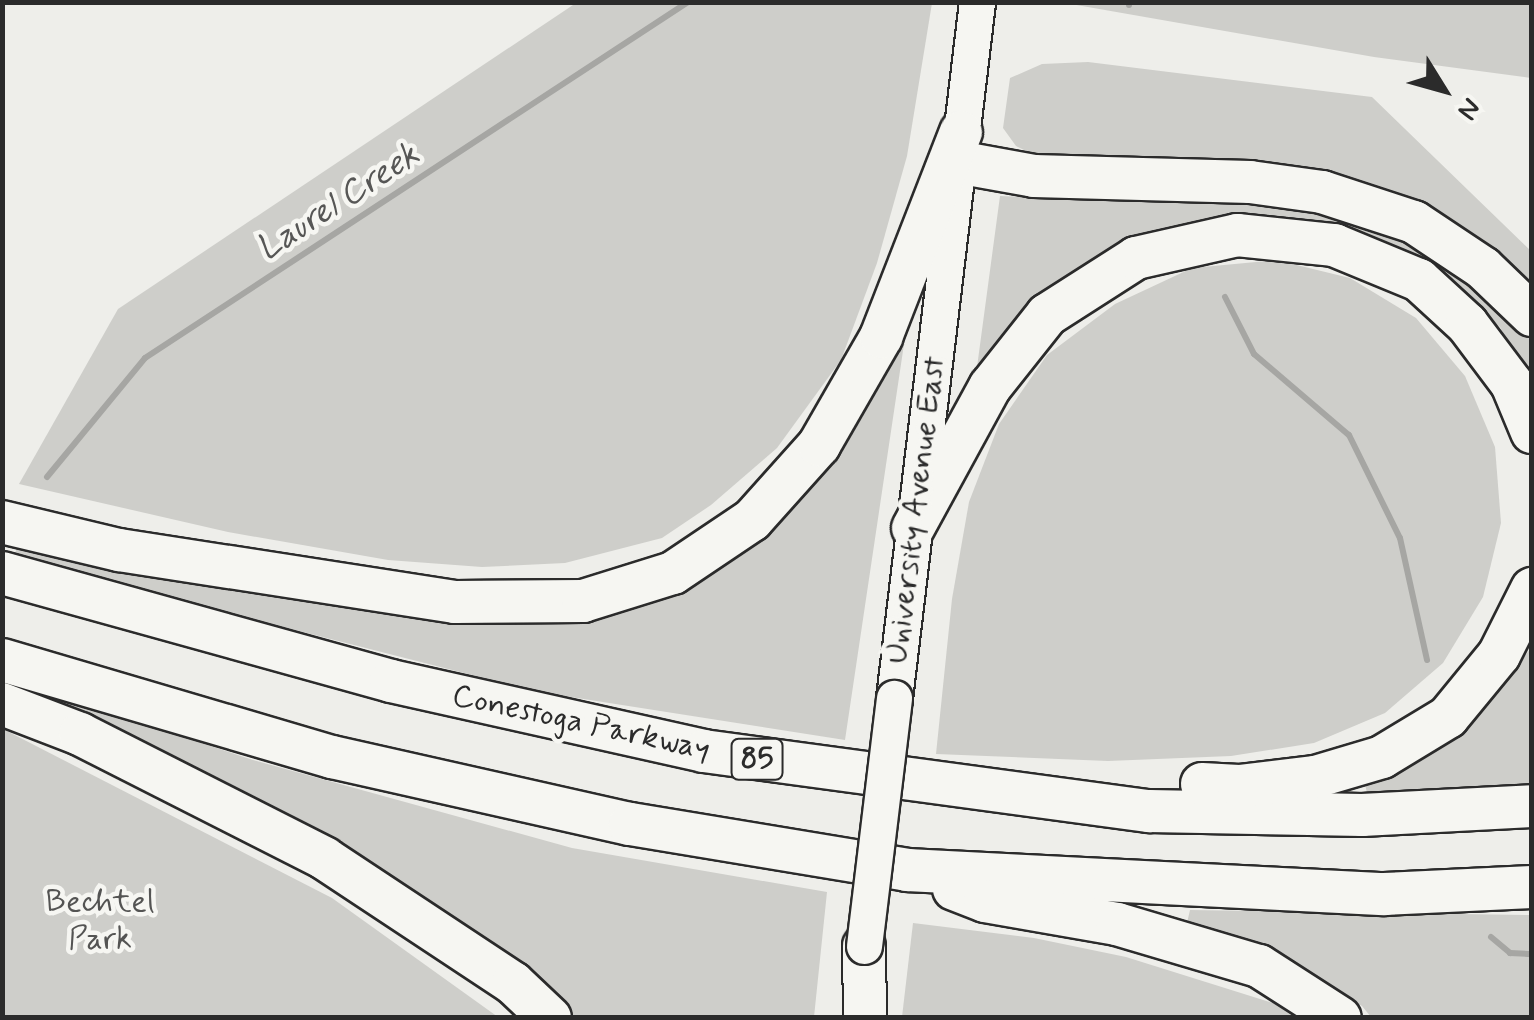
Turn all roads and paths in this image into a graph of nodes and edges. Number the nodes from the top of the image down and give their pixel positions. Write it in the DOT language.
graph roads {
  1 [pos="977,2"];
  2 [pos="959,147"];
  3 [pos="1532,315"];
  4 [pos="1532,432"];
  5 [pos="2,522"];
  6 [pos="913,528"];
  7 [pos="2,573"];
  8 [pos="1532,589"];
  9 [pos="2,660"];
  10 [pos="2,704"];
  11 [pos="998,794"];
  12 [pos="1532,806"];
  13 [pos="907,870"];
  14 [pos="1532,887"];
  15 [pos="864,946"];
  16 [pos="550,1018"];
  17 [pos="854,1018"];
  18 [pos="865,1018"];
  19 [pos="1340,1018"];
  1 -- 2 [label="main road, University Avenue East"];
  2 -- 3 [label="highway"];
  2 -- 5 [label="highway"];
  2 -- 6 [label="main road, University Avenue East"];
  4 -- 6 [label="highway"];
  6 -- 15 [label="main road, University Avenue East, bridge"];
  7 -- 11 [label="highway, Conestoga Parkway / 85"];
  8 -- 11 [label="highway"];
  9 -- 13 [label="highway"];
  10 -- 16 [label="highway"];
  11 -- 12 [label="highway, Conestoga Parkway / 85"];
  13 -- 14 [label="highway"];
  13 -- 19 [label="highway"];
  15 -- 17 [label="main road, University Avenue East"];
  15 -- 18 [label="highway"];
}
